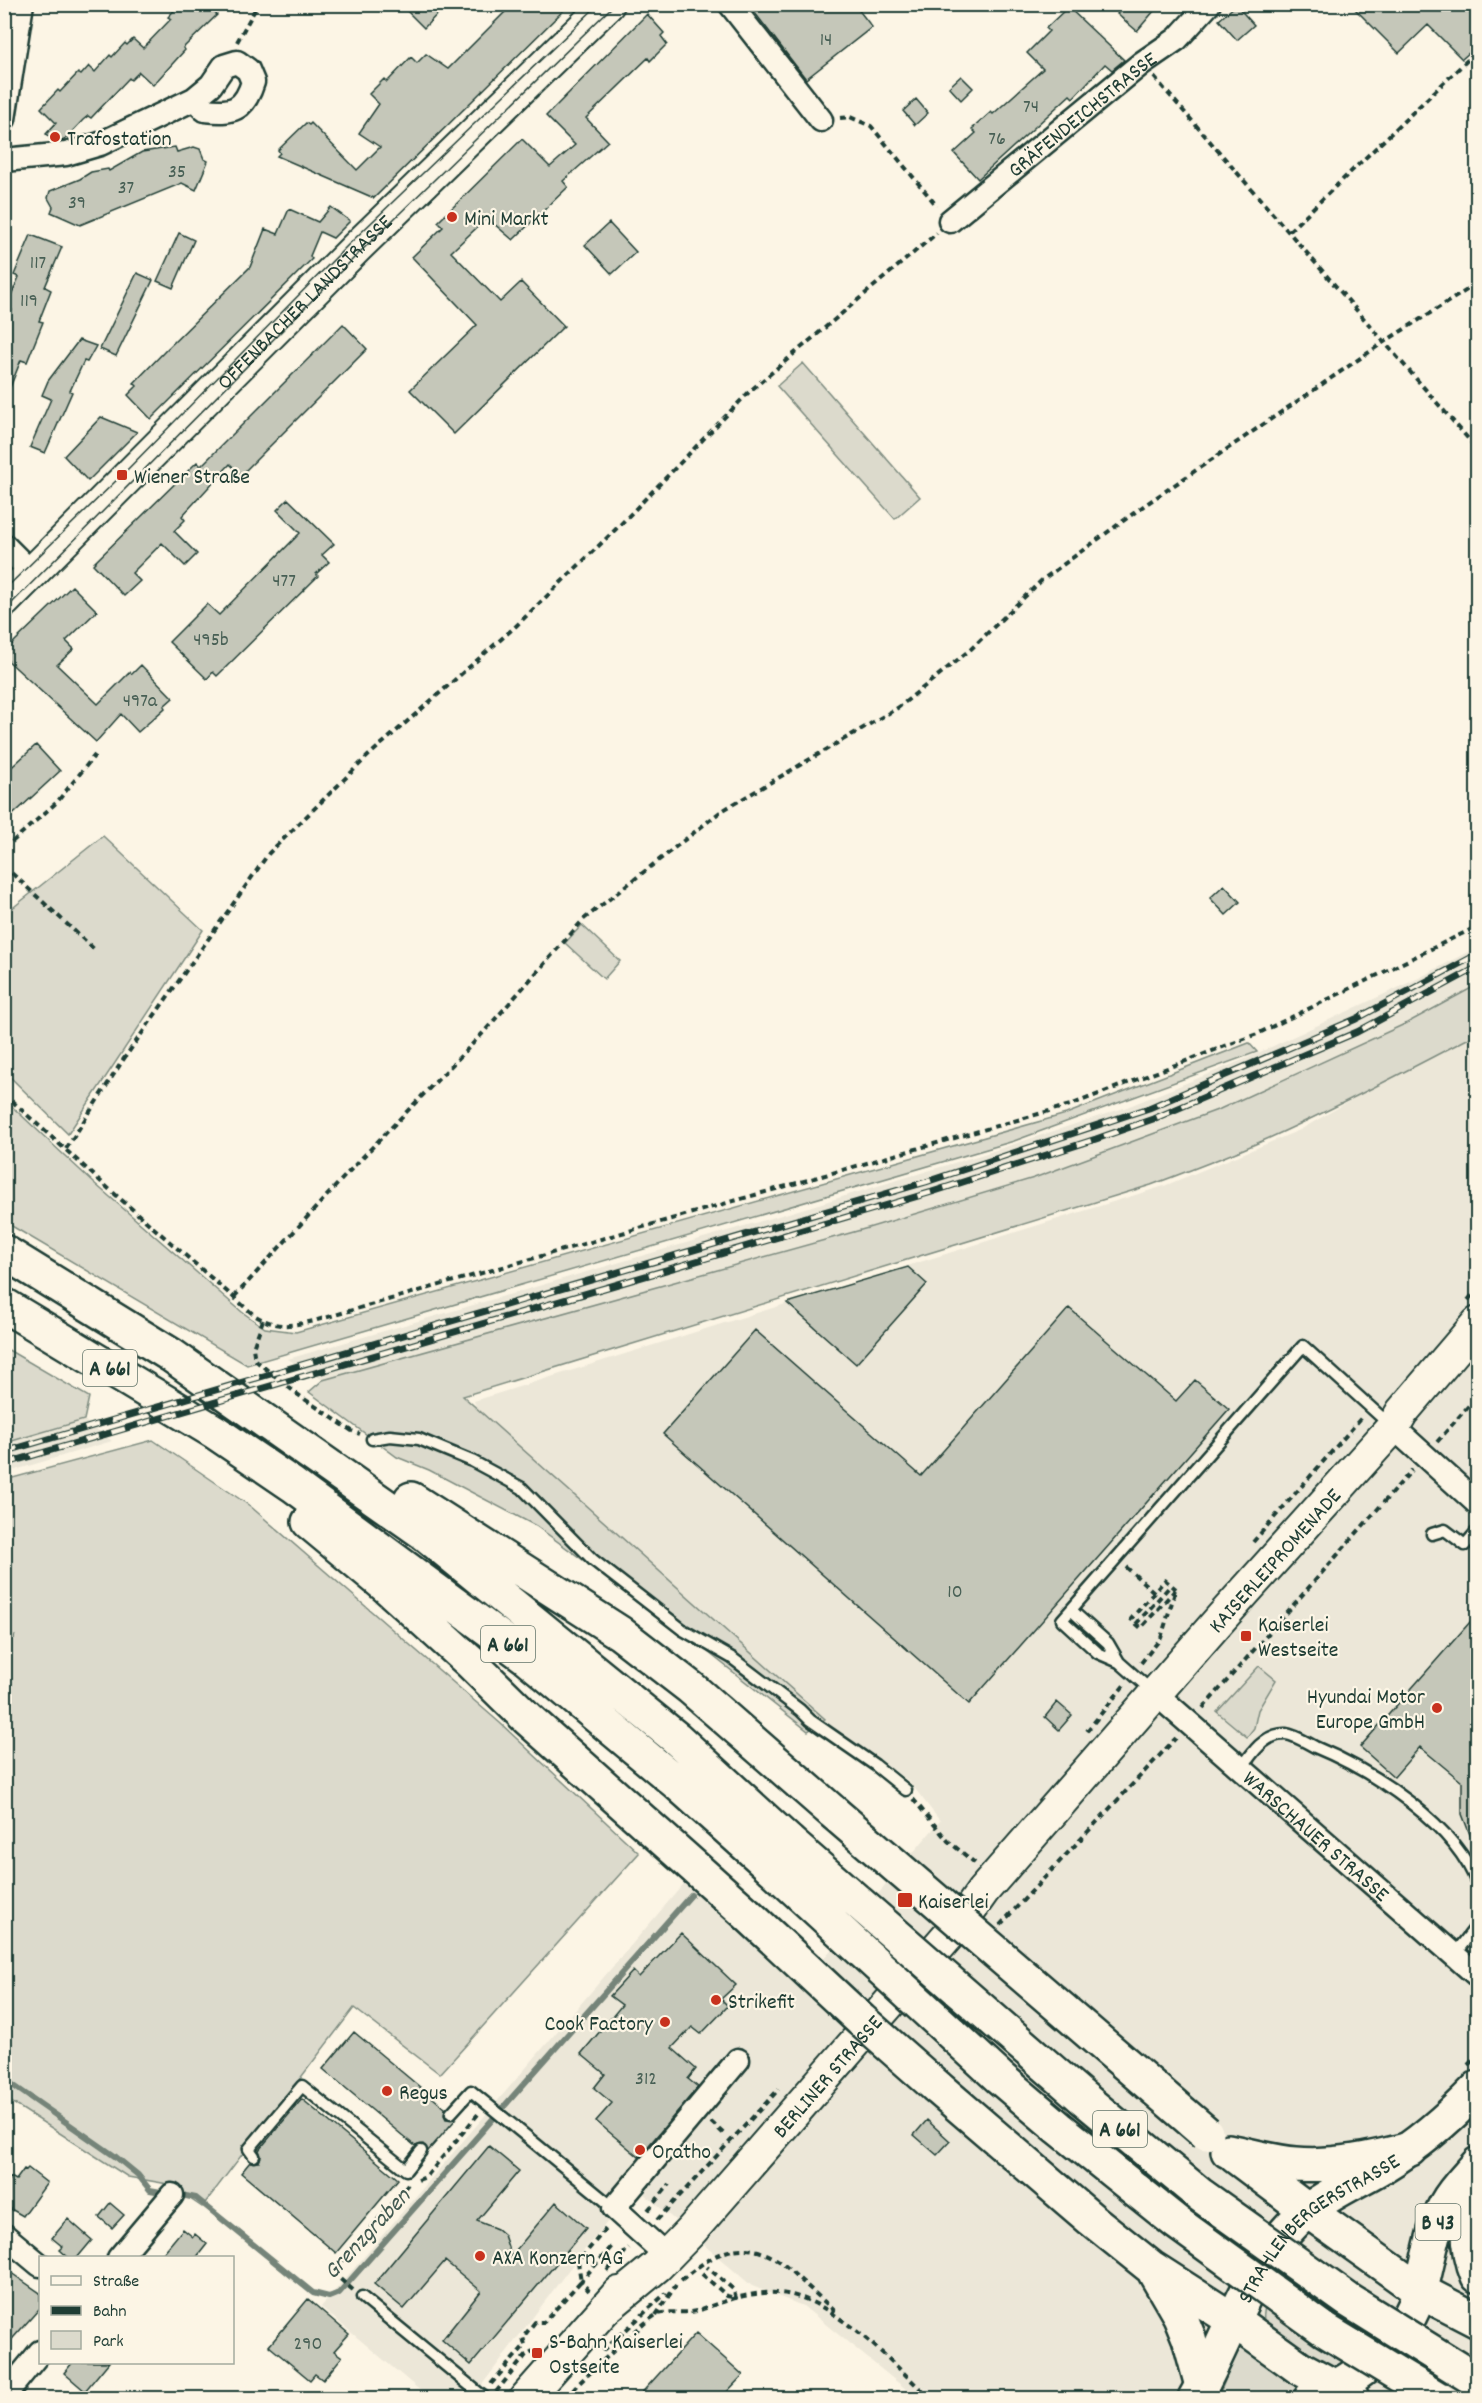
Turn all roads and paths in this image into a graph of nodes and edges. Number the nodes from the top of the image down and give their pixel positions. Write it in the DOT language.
graph roads {
  1 [pos="22,4"];
  2 [pos="258,4"];
  3 [pos="608,4"];
  4 [pos="730,4"];
  5 [pos="1205,6"];
  6 [pos="1478,50"];
  7 [pos="1142,63"];
  8 [pos="224,66"];
  9 [pos="194,99"];
  10 [pos="4,119"];
  11 [pos="821,120"];
  12 [pos="4,160"];
  13 [pos="950,221"];
  14 [pos="1289,231"];
  15 [pos="1478,283"];
  16 [pos="1384,342"];
  17 [pos="1478,450"];
  18 [pos="4,545"];
  19 [pos="15,584"];
  20 [pos="95,754"];
  21 [pos="4,849"];
  22 [pos="4,866"];
  23 [pos="1478,926"];
  24 [pos="94,949"];
  25 [pos="4,1094"];
  26 [pos="66,1149"];
  27 [pos="4,1252"];
  28 [pos="1478,1289"];
  29 [pos="234,1297"];
  30 [pos="4,1305"];
  31 [pos="1470,1315"];
  32 [pos="263,1320"];
  33 [pos="1478,1344"];
  34 [pos="1478,1395"];
  35 [pos="250,1410"];
  36 [pos="1381,1418"];
  37 [pos="372,1439"];
  38 [pos="228,1440"];
  39 [pos="1424,1457"];
  40 [pos="1478,1504"];
  41 [pos="1478,1530"];
  42 [pos="1432,1534"];
  43 [pos="1245,1551"];
  44 [pos="1117,1560"];
  45 [pos="1171,1585"];
  46 [pos="1176,1589"];
  47 [pos="1154,1592"];
  48 [pos="1071,1610"];
  49 [pos="1136,1624"];
  50 [pos="4,1635"];
  51 [pos="15,1637"];
  52 [pos="1165,1645"];
  53 [pos="1119,1662"];
  54 [pos="1156,1694"];
  55 [pos="1203,1707"];
  56 [pos="1241,1769"];
  57 [pos="906,1790"];
  58 [pos="781,1855"];
  59 [pos="976,1881"];
  60 [pos="1478,1886"];
  61 [pos="1478,1924"];
  62 [pos="1454,1955"];
  63 [pos="1478,1977"];
  64 [pos="738,2060"];
  65 [pos="782,2085"];
  66 [pos="1478,2088"];
  67 [pos="489,2105"];
  68 [pos="451,2114"];
  69 [pos="704,2117"];
  70 [pos="724,2134"];
  71 [pos="1217,2142"];
  72 [pos="1410,2149"];
  73 [pos="421,2151"];
  74 [pos="255,2156"];
  75 [pos="1478,2164"];
  76 [pos="1478,2171"];
  77 [pos="670,2184"];
  78 [pos="172,2195"];
  79 [pos="617,2210"];
  80 [pos="648,2210"];
  81 [pos="1308,2211"];
  82 [pos="4,2235"];
  83 [pos="614,2244"];
  84 [pos="121,2256"];
  85 [pos="661,2256"];
  86 [pos="39,2264"];
  87 [pos="707,2267"];
  88 [pos="1152,2268"];
  89 [pos="702,2274"];
  90 [pos="1478,2276"];
  91 [pos="581,2281"];
  92 [pos="601,2290"];
  93 [pos="1420,2291"];
  94 [pos="359,2294"];
  95 [pos="736,2298"];
  96 [pos="656,2315"];
  97 [pos="1233,2320"];
  98 [pos="1478,2321"];
  99 [pos="856,2332"];
  100 [pos="39,2353"];
  101 [pos="596,2359"];
  102 [pos="1478,2380"];
  103 [pos="1198,2392"];
  104 [pos="1333,2395"];
  105 [pos="4,2396"];
  106 [pos="483,2397"];
  107 [pos="526,2398"];
  108 [pos="566,2398"];
  109 [pos="930,2398"];
  110 [pos="1437,2398"];
  1 -- 10 [label="street"];
  2 -- 8 [label="path"];
  3 -- 19 [label="main road, OFFENBACHER LANDSTRASSE"];
  4 -- 11 [label="street"];
  5 -- 7 [label="street, GRÄFENDEICHSTRASSE"];
  6 -- 14 [label="path"];
  7 -- 13 [label="street, GRÄFENDEICHSTRASSE"];
  7 -- 14 [label="path"];
  8 -- 9 [label="street"];
  8 -- 9 [label="street"];
  9 -- 12 [label="street"];
  11 -- 13 [label="path"];
  13 -- 26 [label="path"];
  14 -- 16 [label="path"];
  15 -- 16 [label="path"];
  16 -- 17 [label="path"];
  16 -- 29 [label="path"];
  18 -- 19 [label="street"];
  20 -- 21 [label="path"];
  22 -- 24 [label="path"];
  23 -- 32 [label="path"];
  25 -- 26 [label="path"];
  26 -- 29 [label="path"];
  27 -- 35 [label="main road, A 661"];
  28 -- 31 [label="path"];
  29 -- 32 [label="path"];
  30 -- 38 [label="main road, A 661"];
  31 -- 36 [label="main road, KAISERLEIPROMENADE"];
  32 -- 37 [label="path"];
  33 -- 36 [label="main road, KAISERLEIPROMENADE"];
  34 -- 39 [label="path"];
  35 -- 58 [label="main road, A 661"];
  35 -- 71 [label="main road, A 661, bridge"];
  36 -- 39 [label="street"];
  36 -- 43 [label="path"];
  36 -- 44 [label="lane"];
  36 -- 54 [label="main road, KAISERLEIPROMENADE"];
  37 -- 57 [label="lane"];
  38 -- 58 [label="main road, A 661"];
  38 -- 88 [label="main road, A 661, bridge"];
  39 -- 40 [label="street"];
  39 -- 55 [label="path"];
  41 -- 42 [label="lane"];
  44 -- 47 [label="path"];
  44 -- 48 [label="lane"];
  45 -- 46 [label="path"];
  45 -- 47 [label="path"];
  45 -- 49 [label="path"];
  46 -- 49 [label="path"];
  46 -- 52 [label="path"];
  47 -- 49 [label="path"];
  48 -- 53 [label="lane"];
  48 -- 53 [label="lane"];
  50 -- 51 [label="path"];
  53 -- 54 [label="lane"];
  54 -- 56 [label="street, WARSCHAUER STRASSE"];
  54 -- 59 [label="main road, BERLINER STRASSE"];
  56 -- 60 [label="lane"];
  56 -- 62 [label="street, WARSCHAUER STRASSE"];
  57 -- 59 [label="path"];
  58 -- 102 [label="main road, A 661, bridge"];
  58 -- 110 [label="main road, A 661, bridge"];
  59 -- 85 [label="main road, BERLINER STRASSE"];
  61 -- 62 [label="lane"];
  62 -- 63 [label="street, WARSCHAUER STRASSE"];
  64 -- 79 [label="street"];
  65 -- 85 [label="path"];
  66 -- 72 [label="main road, STRAHLENBERGERSTRASSE"];
  67 -- 68 [label="lane"];
  67 -- 79 [label="lane"];
  67 -- 94 [label="path"];
  69 -- 70 [label="path"];
  71 -- 72 [label="main road"];
  71 -- 81 [label="main road, A 661"];
  72 -- 81 [label="main road, STRAHLENBERGERSTRASSE"];
  73 -- 74 [label="lane"];
  75 -- 93 [label="main road, B 43"];
  76 -- 90 [label="main road"];
  77 -- 80 [label="path"];
  78 -- 84 [label="street"];
  79 -- 85 [label="street"];
  79 -- 91 [label="path"];
  81 -- 93 [label="main road"];
  81 -- 97 [label="main road, STRAHLENBERGERSTRASSE"];
  82 -- 86 [label="street"];
  83 -- 91 [label="path"];
  85 -- 92 [label="main road, BERLINER STRASSE"];
  85 -- 92 [label="path"];
  85 -- 96 [label="path"];
  85 -- 99 [label="path"];
  85 -- 101 [label="path"];
  87 -- 95 [label="path"];
  88 -- 97 [label="main road, A 661"];
  88 -- 103 [label="main road, A 661"];
  89 -- 95 [label="path"];
  91 -- 92 [label="path"];
  91 -- 106 [label="path"];
  92 -- 107 [label="main road, BERLINER STRASSE"];
  93 -- 98 [label="main road"];
  93 -- 104 [label="main road, B 43"];
  94 -- 106 [label="lane"];
  95 -- 96 [label="path"];
  95 -- 99 [label="path"];
  96 -- 108 [label="path"];
  97 -- 103 [label="main road, STRAHLENBERGERSTRASSE"];
  97 -- 104 [label="main road, B 43"];
  99 -- 109 [label="path"];
  100 -- 105 [label="street"];
}
